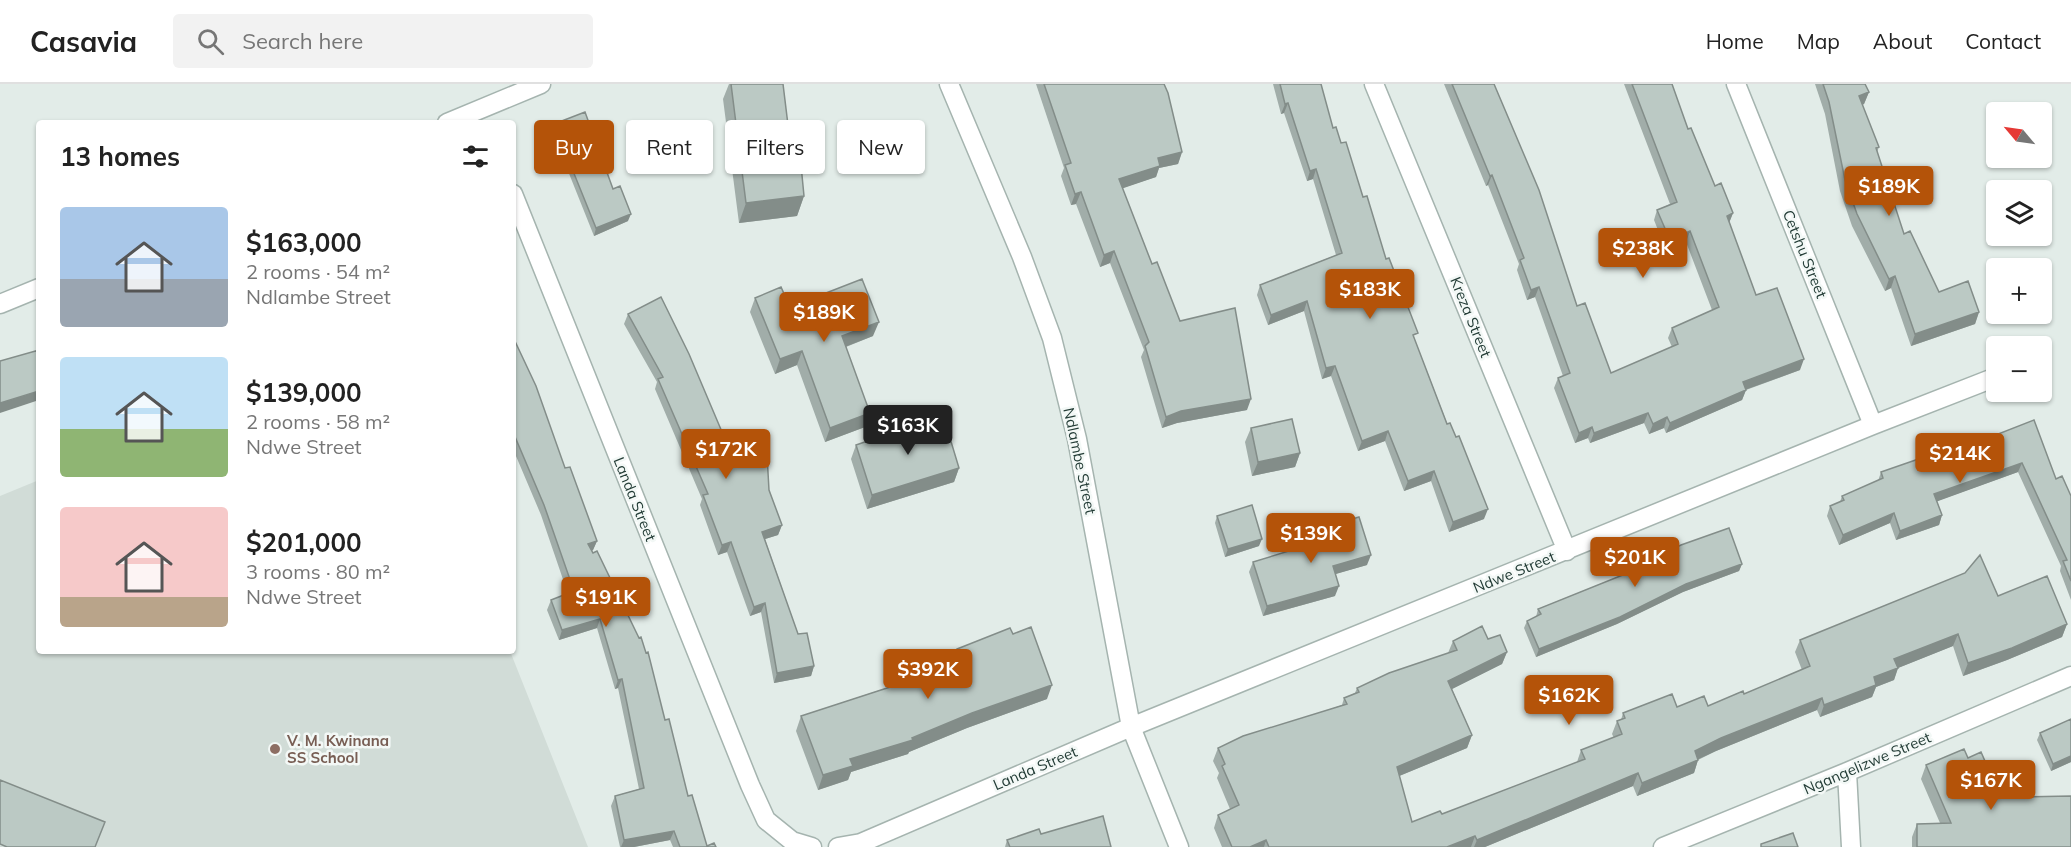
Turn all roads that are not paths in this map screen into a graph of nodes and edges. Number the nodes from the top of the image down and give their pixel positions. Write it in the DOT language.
graph roads {
  1 [pos="541,84"];
  2 [pos="949,84"];
  3 [pos="1374,84"];
  4 [pos="1736,84"];
  5 [pos="482,116"];
  6 [pos="462,120"];
  7 [pos="516,201"];
  8 [pos="36,289"];
  9 [pos="0,304"];
  10 [pos="1986,381"];
  11 [pos="1873,425"];
  12 [pos="1567,550"];
  13 [pos="2071,676"];
  14 [pos="1131,727"];
  15 [pos="1847,772"];
  16 [pos="812,847"];
  17 [pos="838,847"];
  18 [pos="1179,847"];
  19 [pos="1663,847"];
  20 [pos="1851,847"];
  1 -- 5 [label="street"];
  2 -- 14 [label="street, Ndlambe Street"];
  3 -- 12 [label="street, Kreza Street"];
  4 -- 11 [label="street, Cetshu Street"];
  5 -- 6 [label="street"];
  7 -- 16 [label="street, Landa Street"];
  8 -- 9 [label="street"];
  10 -- 11 [label="street, Ndwe Street"];
  11 -- 12 [label="street, Ndwe Street"];
  12 -- 14 [label="street, Ndwe Street"];
  13 -- 15 [label="street, Ngangelizwe Street"];
  14 -- 17 [label="street, Landa Street"];
  14 -- 18 [label="street, Ndlambe Street"];
  15 -- 19 [label="street, Ngangelizwe Street"];
  15 -- 20 [label="street"];
}
